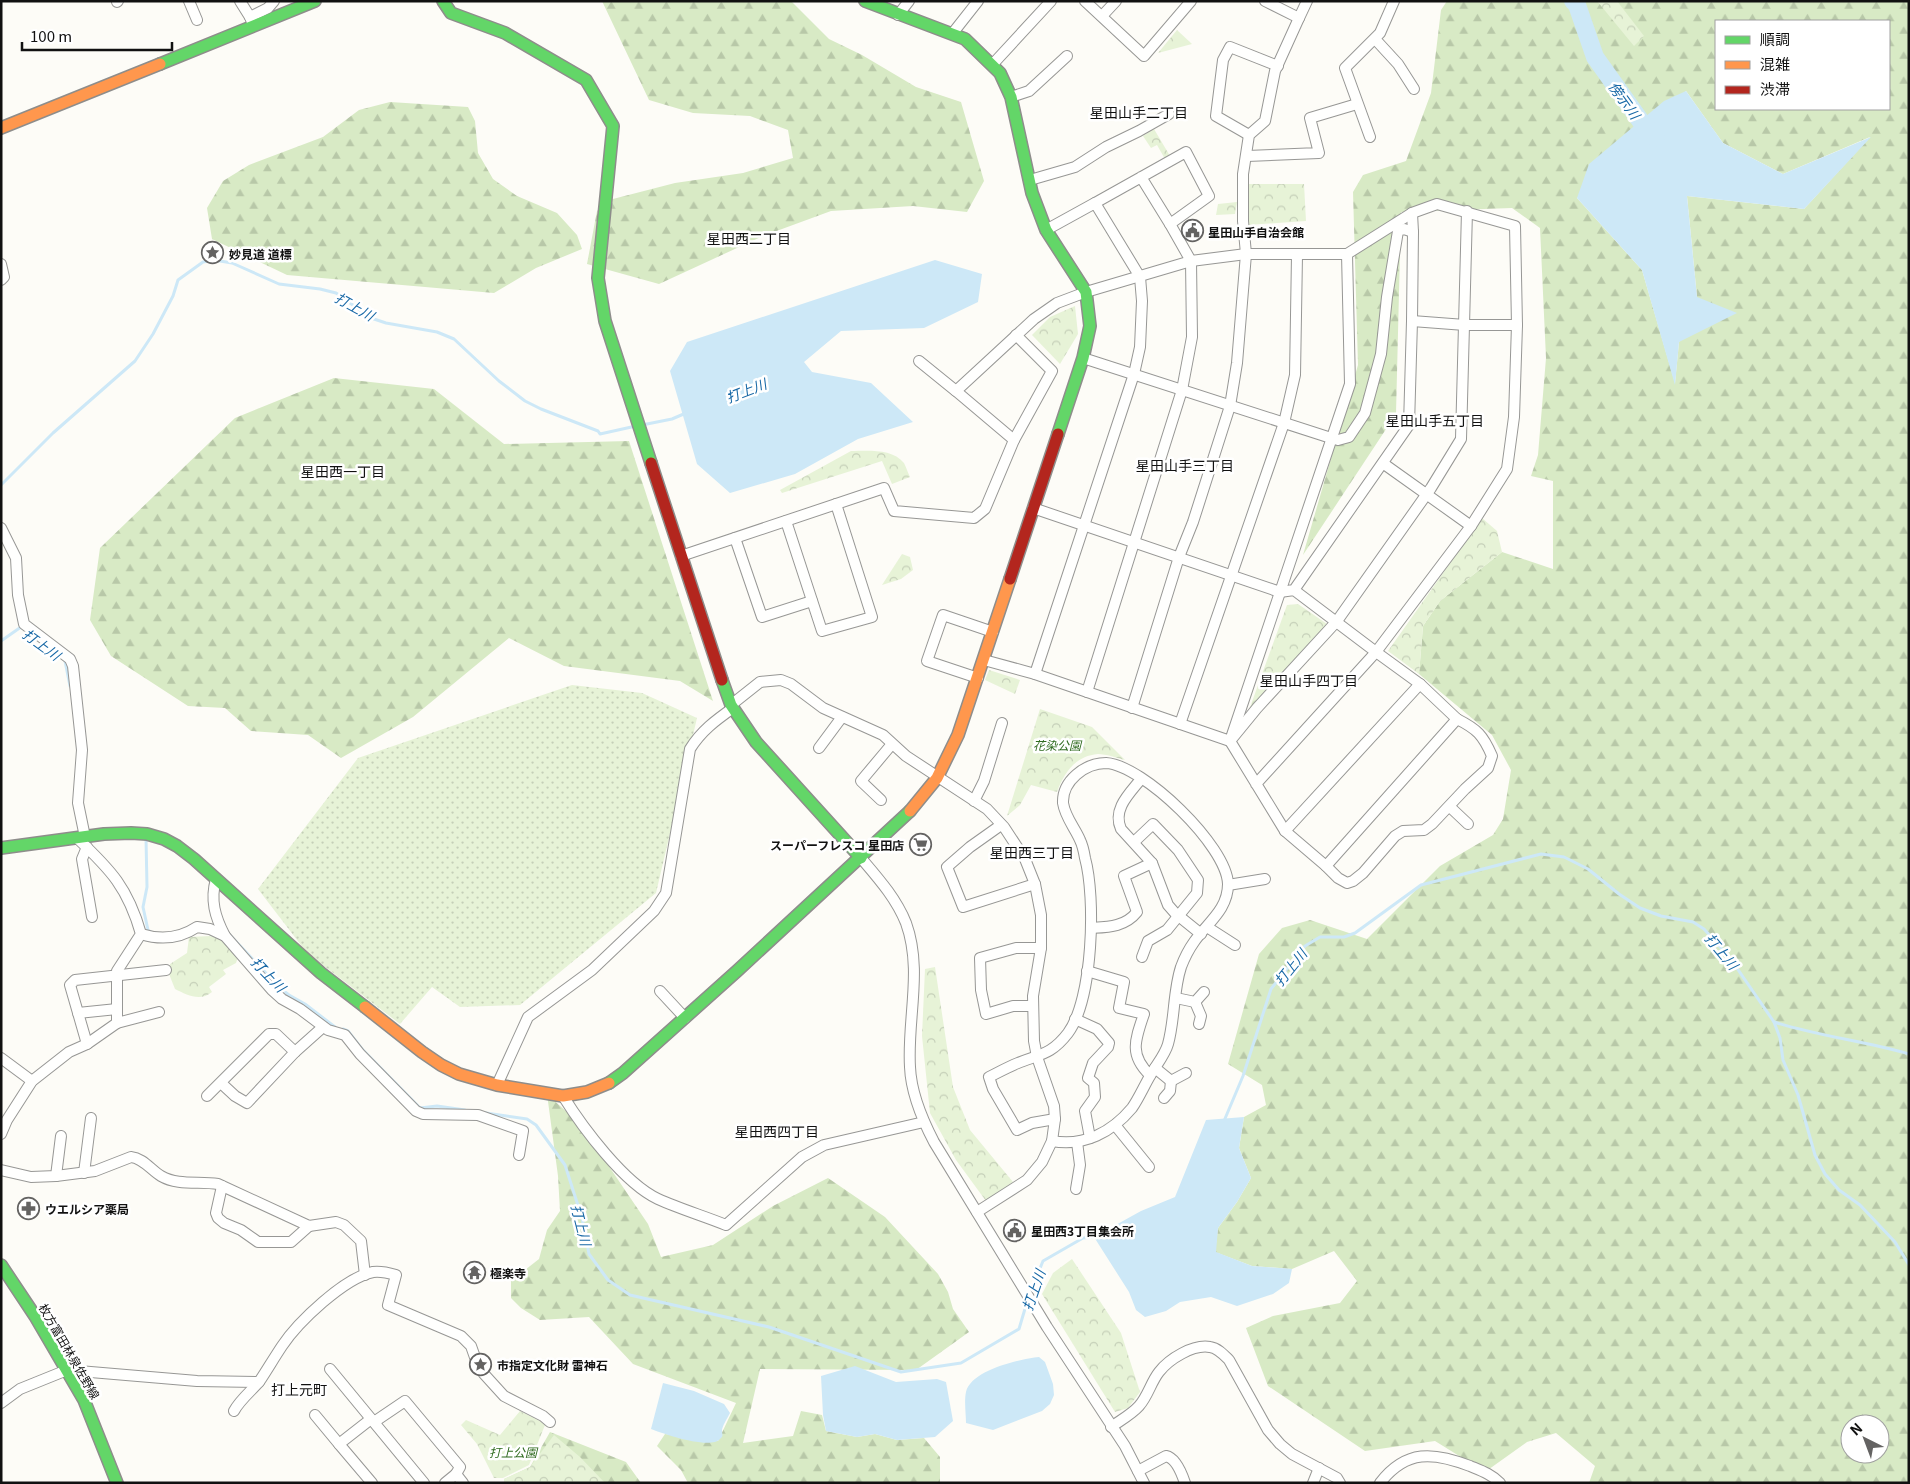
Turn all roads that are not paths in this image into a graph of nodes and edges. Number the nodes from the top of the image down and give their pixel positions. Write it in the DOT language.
graph roads {
  1 [pos="189,1"];
  2 [pos="240,1"];
  3 [pos="274,1"];
  4 [pos="315,1"];
  5 [pos="443,1"];
  6 [pos="865,1"];
  7 [pos="909,1"];
  8 [pos="978,1"];
  9 [pos="1051,1"];
  10 [pos="1085,1"];
  11 [pos="1116,1"];
  12 [pos="1191,1"];
  13 [pos="1265,1"];
  14 [pos="1307,1"];
  15 [pos="1394,1"];
  16 [pos="898,15"];
  17 [pos="1102,16"];
  18 [pos="1299,18"];
  19 [pos="197,20"];
  20 [pos="251,21"];
  21 [pos="952,34"];
  22 [pos="1375,38"];
  23 [pos="1067,56"];
  24 [pos="1056,65"];
  25 [pos="992,66"];
  26 [pos="1278,66"];
  27 [pos="1064,74"];
  28 [pos="1414,89"];
  29 [pos="1011,97"];
  30 [pos="1357,104"];
  31 [pos="1169,114"];
  32 [pos="1,128"];
  33 [pos="1248,135"];
  34 [pos="1370,137"];
  35 [pos="1247,156"];
  36 [pos="1141,177"];
  37 [pos="1030,180"];
  38 [pos="1095,203"];
  39 [pos="1467,211"];
  40 [pos="1412,213"];
  41 [pos="1170,224"];
  42 [pos="1046,230"];
  43 [pos="1413,232"];
  44 [pos="1246,254"];
  45 [pos="1348,254"];
  46 [pos="1297,255"];
  47 [pos="1191,262"];
  48 [pos="1,264"];
  49 [pos="1140,277"];
  50 [pos="1,280"];
  51 [pos="1086,292"];
  52 [pos="1412,321"];
  53 [pos="1465,325"];
  54 [pos="1517,325"];
  55 [pos="1016,335"];
  56 [pos="1083,358"];
  57 [pos="919,361"];
  58 [pos="1134,374"];
  59 [pos="1182,390"];
  60 [pos="956,391"];
  61 [pos="1230,406"];
  62 [pos="1284,423"];
  63 [pos="1331,438"];
  64 [pos="1014,440"];
  65 [pos="1384,464"];
  66 [pos="1427,494"];
  67 [pos="836,504"];
  68 [pos="1033,508"];
  69 [pos="786,521"];
  70 [pos="1084,525"];
  71 [pos="1470,526"];
  72 [pos="1,528"];
  73 [pos="735,538"];
  74 [pos="1134,542"];
  75 [pos="681,556"];
  76 [pos="1180,557"];
  77 [pos="1232,574"];
  78 [pos="1294,590"];
  79 [pos="1280,592"];
  80 [pos="812,601"];
  81 [pos="1337,621"];
  82 [pos="993,632"];
  83 [pos="1376,652"];
  84 [pos="984,660"];
  85 [pos="1035,674"];
  86 [pos="978,678"];
  87 [pos="1420,684"];
  88 [pos="1087,692"];
  89 [pos="732,706"];
  90 [pos="1132,708"];
  91 [pos="842,717"];
  92 [pos="1457,719"];
  93 [pos="1002,723"];
  94 [pos="1180,724"];
  95 [pos="1230,742"];
  96 [pos="892,744"];
  97 [pos="819,748"];
  98 [pos="937,778"];
  99 [pos="1141,779"];
  100 [pos="1256,784"];
  101 [pos="881,800"];
  102 [pos="974,800"];
  103 [pos="1450,807"];
  104 [pos="1001,824"];
  105 [pos="1468,824"];
  106 [pos="1285,831"];
  107 [pos="83,840"];
  108 [pos="1134,842"];
  109 [pos="1,848"];
  110 [pos="861,858"];
  111 [pos="1152,863"];
  112 [pos="1326,866"];
  113 [pos="216,879"];
  114 [pos="1265,879"];
  115 [pos="1035,884"];
  116 [pos="1228,885"];
  117 [pos="1178,916"];
  118 [pos="92,917"];
  119 [pos="1090,928"];
  120 [pos="1204,931"];
  121 [pos="141,934"];
  122 [pos="225,936"];
  123 [pos="1235,945"];
  124 [pos="1041,948"];
  125 [pos="1142,957"];
  126 [pos="166,970"];
  127 [pos="1087,972"];
  128 [pos="117,976"];
  129 [pos="660,991"];
  130 [pos="1204,992"];
  131 [pos="1176,998"];
  132 [pos="1195,1002"];
  133 [pos="1033,1006"];
  134 [pos="117,1009"];
  135 [pos="159,1012"];
  136 [pos="78,1013"];
  137 [pos="685,1018"];
  138 [pos="1076,1020"];
  139 [pos="116,1023"];
  140 [pos="1198,1024"];
  141 [pos="323,1027"];
  142 [pos="87,1044"];
  143 [pos="295,1052"];
  144 [pos="1037,1057"];
  145 [pos="1,1058"];
  146 [pos="1153,1071"];
  147 [pos="1186,1073"];
  148 [pos="32,1080"];
  149 [pos="1171,1081"];
  150 [pos="221,1083"];
  151 [pos="497,1085"];
  152 [pos="207,1096"];
  153 [pos="563,1096"];
  154 [pos="1164,1098"];
  155 [pos="91,1118"];
  156 [pos="1055,1119"];
  157 [pos="924,1122"];
  158 [pos="1115,1125"];
  159 [pos="1,1134"];
  160 [pos="61,1136"];
  161 [pos="1090,1138"];
  162 [pos="1052,1141"];
  163 [pos="1077,1142"];
  164 [pos="519,1155"];
  165 [pos="1149,1167"];
  166 [pos="1,1170"];
  167 [pos="84,1173"];
  168 [pos="56,1176"];
  169 [pos="222,1186"];
  170 [pos="1076,1189"];
  171 [pos="977,1212"];
  172 [pos="309,1226"];
  173 [pos="1,1265"];
  174 [pos="365,1275"];
  175 [pos="330,1369"];
  176 [pos="67,1370"];
  177 [pos="259,1382"];
  178 [pos="2,1401"];
  179 [pos="234,1411"];
  180 [pos="315,1414"];
  181 [pos="372,1420"];
  182 [pos="550,1422"];
  183 [pos="1111,1427"];
  184 [pos="339,1444"];
  185 [pos="1319,1468"];
  186 [pos="1138,1471"];
  187 [pos="456,1474"];
  188 [pos="117,1483"];
  189 [pos="372,1483"];
  190 [pos="424,1483"];
  191 [pos="445,1483"];
  192 [pos="463,1483"];
  193 [pos="1144,1483"];
  194 [pos="1185,1483"];
  195 [pos="1314,1483"];
  196 [pos="1340,1483"];
  197 [pos="1380,1483"];
  198 [pos="1500,1483"];
  1 -- 19 [label="street"];
  2 -- 20 [label="street"];
  3 -- 20 [label="street"];
  4 -- 20 [label="street"];
  5 -- 75 [label="street"];
  6 -- 16 [label="street"];
  7 -- 16 [label="street"];
  8 -- 21 [label="street"];
  9 -- 25 [label="street"];
  10 -- 17 [label="street"];
  11 -- 17 [label="street"];
  12 -- 17 [label="street"];
  13 -- 18 [label="street"];
  14 -- 18 [label="street"];
  15 -- 22 [label="street"];
  16 -- 21 [label="street"];
  18 -- 26 [label="street"];
  20 -- 32 [label="street"];
  21 -- 25 [label="street"];
  22 -- 28 [label="street"];
  22 -- 30 [label="street"];
  23 -- 24 [label="street"];
  24 -- 27 [label="street"];
  24 -- 29 [label="street"];
  25 -- 29 [label="street"];
  26 -- 33 [label="street"];
  26 -- 33 [label="street"];
  29 -- 37 [label="street"];
  30 -- 34 [label="street"];
  30 -- 35 [label="street"];
  31 -- 37 [label="street"];
  33 -- 35 [label="street"];
  35 -- 44 [label="street"];
  36 -- 38 [label="street"];
  36 -- 41 [label="street"];
  36 -- 41 [label="street"];
  37 -- 42 [label="street"];
  38 -- 42 [label="street"];
  38 -- 49 [label="street"];
  39 -- 40 [label="street"];
  39 -- 53 [label="street"];
  39 -- 54 [label="street"];
  40 -- 43 [label="street"];
  40 -- 45 [label="street"];
  41 -- 47 [label="street"];
  42 -- 51 [label="street"];
  43 -- 52 [label="street"];
  43 -- 63 [label="street"];
  44 -- 46 [label="street"];
  44 -- 47 [label="street"];
  44 -- 61 [label="street"];
  45 -- 46 [label="street"];
  45 -- 63 [label="street"];
  46 -- 62 [label="street"];
  47 -- 49 [label="street"];
  47 -- 59 [label="street"];
  48 -- 50 [label="street"];
  49 -- 51 [label="street"];
  49 -- 58 [label="street"];
  51 -- 55 [label="street"];
  51 -- 56 [label="street"];
  52 -- 53 [label="street"];
  52 -- 65 [label="street"];
  53 -- 54 [label="street"];
  53 -- 66 [label="street"];
  54 -- 71 [label="street"];
  55 -- 60 [label="street"];
  55 -- 64 [label="street"];
  56 -- 58 [label="street"];
  56 -- 68 [label="street"];
  57 -- 60 [label="street"];
  58 -- 59 [label="street"];
  58 -- 70 [label="street"];
  59 -- 61 [label="street"];
  59 -- 74 [label="street"];
  60 -- 64 [label="street"];
  61 -- 62 [label="street"];
  61 -- 76 [label="street"];
  62 -- 63 [label="street"];
  62 -- 77 [label="street"];
  63 -- 79 [label="street"];
  64 -- 67 [label="street"];
  65 -- 66 [label="street"];
  65 -- 78 [label="street"];
  66 -- 71 [label="street"];
  66 -- 81 [label="street"];
  67 -- 69 [label="street"];
  67 -- 80 [label="street"];
  68 -- 70 [label="street"];
  68 -- 82 [label="street"];
  69 -- 73 [label="street"];
  69 -- 80 [label="street"];
  70 -- 74 [label="street"];
  70 -- 85 [label="street"];
  71 -- 83 [label="street"];
  72 -- 107 [label="street"];
  73 -- 75 [label="street"];
  73 -- 80 [label="street"];
  74 -- 76 [label="street"];
  74 -- 88 [label="street"];
  75 -- 89 [label="street"];
  76 -- 77 [label="street"];
  76 -- 90 [label="street"];
  77 -- 79 [label="street"];
  77 -- 94 [label="street"];
  78 -- 79 [label="street"];
  78 -- 81 [label="street"];
  79 -- 95 [label="street"];
  81 -- 83 [label="street"];
  81 -- 95 [label="street"];
  82 -- 84 [label="street"];
  82 -- 86 [label="street"];
  83 -- 87 [label="street"];
  83 -- 100 [label="street"];
  84 -- 85 [label="street"];
  84 -- 86 [label="street"];
  85 -- 88 [label="street"];
  86 -- 98 [label="street"];
  87 -- 92 [label="street"];
  87 -- 106 [label="street"];
  88 -- 90 [label="street"];
  89 -- 91 [label="street"];
  89 -- 110 [label="street"];
  89 -- 151 [label="street"];
  90 -- 94 [label="street"];
  91 -- 96 [label="street"];
  91 -- 97 [label="street"];
  92 -- 103 [label="street"];
  92 -- 112 [label="street"];
  93 -- 102 [label="street"];
  94 -- 95 [label="street"];
  95 -- 100 [label="street"];
  96 -- 98 [label="street"];
  96 -- 101 [label="street"];
  98 -- 102 [label="street"];
  98 -- 110 [label="street"];
  99 -- 108 [label="street"];
  99 -- 116 [label="street"];
  99 -- 119 [label="street"];
  100 -- 106 [label="street"];
  102 -- 104 [label="street"];
  103 -- 105 [label="street"];
  103 -- 112 [label="street"];
  104 -- 115 [label="street"];
  104 -- 115 [label="street"];
  106 -- 112 [label="street"];
  107 -- 109 [label="street"];
  107 -- 113 [label="street"];
  107 -- 118 [label="street"];
  107 -- 121 [label="street"];
  108 -- 111 [label="street"];
  108 -- 117 [label="street"];
  110 -- 137 [label="street"];
  110 -- 157 [label="street"];
  111 -- 117 [label="street"];
  111 -- 119 [label="street"];
  113 -- 122 [label="street"];
  113 -- 151 [label="street"];
  114 -- 116 [label="street"];
  115 -- 124 [label="street"];
  116 -- 120 [label="street"];
  117 -- 120 [label="street"];
  117 -- 125 [label="street"];
  119 -- 127 [label="street"];
  120 -- 123 [label="street"];
  120 -- 131 [label="street"];
  121 -- 122 [label="street"];
  121 -- 128 [label="street"];
  122 -- 141 [label="street"];
  124 -- 133 [label="street"];
  124 -- 133 [label="street"];
  126 -- 128 [label="street"];
  127 -- 138 [label="street"];
  127 -- 146 [label="street"];
  128 -- 134 [label="street"];
  128 -- 136 [label="street"];
  129 -- 137 [label="street"];
  130 -- 132 [label="street"];
  131 -- 132 [label="street"];
  131 -- 146 [label="street"];
  132 -- 140 [label="street"];
  133 -- 144 [label="street"];
  134 -- 136 [label="street"];
  134 -- 139 [label="street"];
  135 -- 139 [label="street"];
  136 -- 142 [label="street"];
  137 -- 153 [label="street"];
  138 -- 144 [label="street"];
  138 -- 161 [label="street"];
  139 -- 142 [label="street"];
  141 -- 143 [label="street"];
  141 -- 164 [label="street"];
  142 -- 148 [label="street"];
  143 -- 150 [label="street"];
  143 -- 150 [label="street"];
  144 -- 156 [label="street"];
  144 -- 156 [label="street"];
  145 -- 148 [label="street"];
  146 -- 149 [label="street"];
  146 -- 158 [label="street"];
  147 -- 149 [label="street"];
  148 -- 159 [label="street"];
  149 -- 154 [label="street"];
  150 -- 152 [label="street"];
  151 -- 153 [label="street"];
  153 -- 157 [label="street"];
  155 -- 167 [label="street"];
  156 -- 162 [label="street"];
  157 -- 171 [label="street"];
  158 -- 161 [label="street"];
  158 -- 165 [label="street"];
  160 -- 168 [label="street"];
  161 -- 163 [label="street"];
  162 -- 163 [label="street"];
  162 -- 171 [label="street"];
  163 -- 170 [label="street"];
  166 -- 168 [label="street"];
  167 -- 168 [label="street"];
  167 -- 169 [label="street"];
  169 -- 172 [label="street"];
  169 -- 172 [label="street"];
  171 -- 183 [label="street"];
  172 -- 174 [label="street"];
  173 -- 176 [label="street, 枚方富田林泉佐野線"];
  174 -- 177 [label="street"];
  174 -- 182 [label="street"];
  175 -- 181 [label="street"];
  176 -- 177 [label="street"];
  176 -- 178 [label="street"];
  176 -- 188 [label="street, 枚方富田林泉佐野線"];
  177 -- 179 [label="street"];
  180 -- 184 [label="street"];
  181 -- 184 [label="street"];
  181 -- 187 [label="street"];
  181 -- 190 [label="street"];
  183 -- 185 [label="street"];
  183 -- 186 [label="street"];
  184 -- 189 [label="street"];
  185 -- 195 [label="street"];
  185 -- 196 [label="street"];
  186 -- 193 [label="street"];
  186 -- 194 [label="street"];
  187 -- 191 [label="street"];
  187 -- 192 [label="street"];
  197 -- 198 [label="street"];
}
